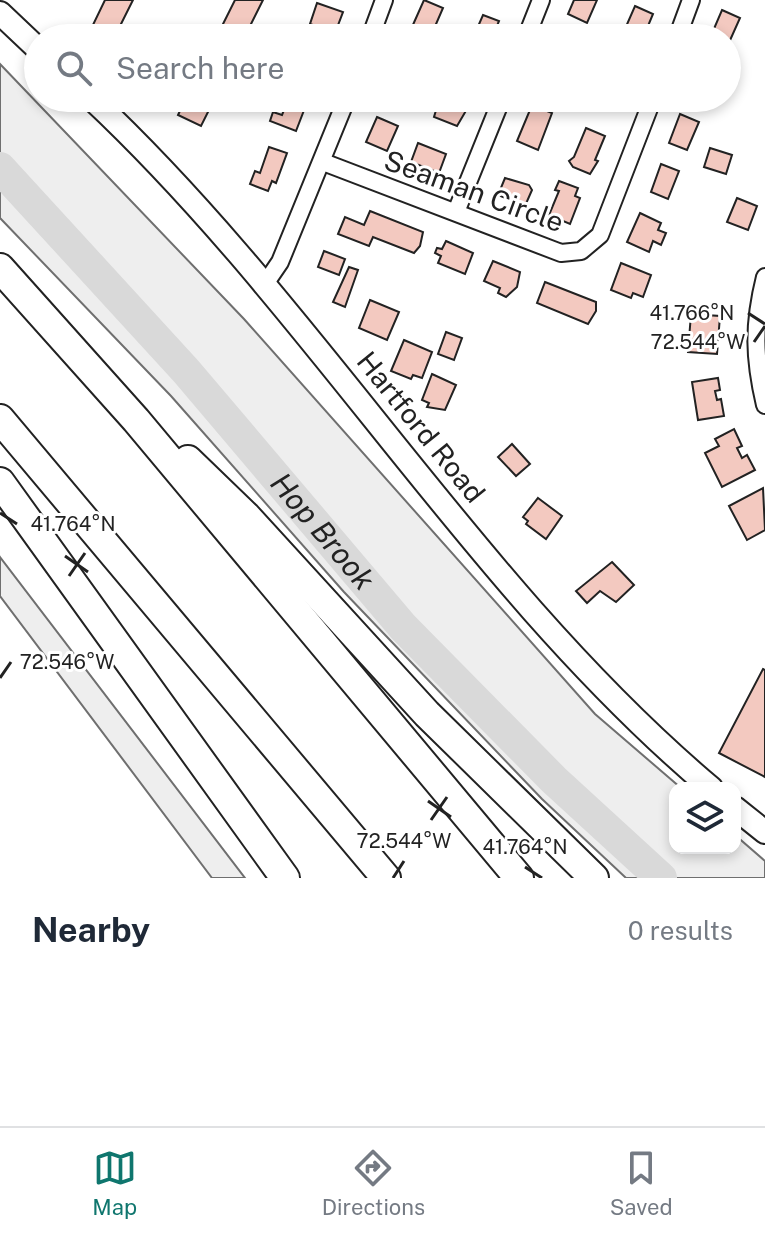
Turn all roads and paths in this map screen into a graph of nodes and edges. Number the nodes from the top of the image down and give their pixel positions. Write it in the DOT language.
graph roads {
  1 [pos="384,0"];
  2 [pos="541,0"];
  3 [pos="691,0"];
  4 [pos="0,13"];
  5 [pos="375,24"];
  6 [pos="532,24"];
  7 [pos="682,24"];
  8 [pos="24,36"];
  9 [pos="105,112"];
  10 [pos="342,112"];
  11 [pos="496,112"];
  12 [pos="648,112"];
  13 [pos="323,162"];
  14 [pos="456,212"];
  15 [pos="0,268"];
  16 [pos="765,277"];
  17 [pos="265,284"];
  18 [pos="765,405"];
  19 [pos="0,419"];
  20 [pos="136,420"];
  21 [pos="0,482"];
  22 [pos="704,782"];
  23 [pos="741,813"];
  24 [pos="765,832"];
  25 [pos="285,878"];
  26 [pos="386,878"];
  27 [pos="519,878"];
  28 [pos="594,878"];
  1 -- 5 [label="street"];
  2 -- 6 [label="street"];
  3 -- 7 [label="street"];
  4 -- 8 [label="main road"];
  9 -- 17 [label="main road, Hartford Road"];
  10 -- 13 [label="street"];
  11 -- 14 [label="street"];
  12 -- 14 [label="street, Seaman Circle"];
  13 -- 14 [label="street, Seaman Circle"];
  13 -- 17 [label="street"];
  15 -- 20 [label="highway"];
  16 -- 18 [label="street"];
  17 -- 22 [label="main road, Hartford Road"];
  19 -- 26 [label="highway"];
  20 -- 27 [label="highway"];
  20 -- 28 [label="highway"];
  21 -- 25 [label="highway"];
  23 -- 24 [label="main road"];
}
